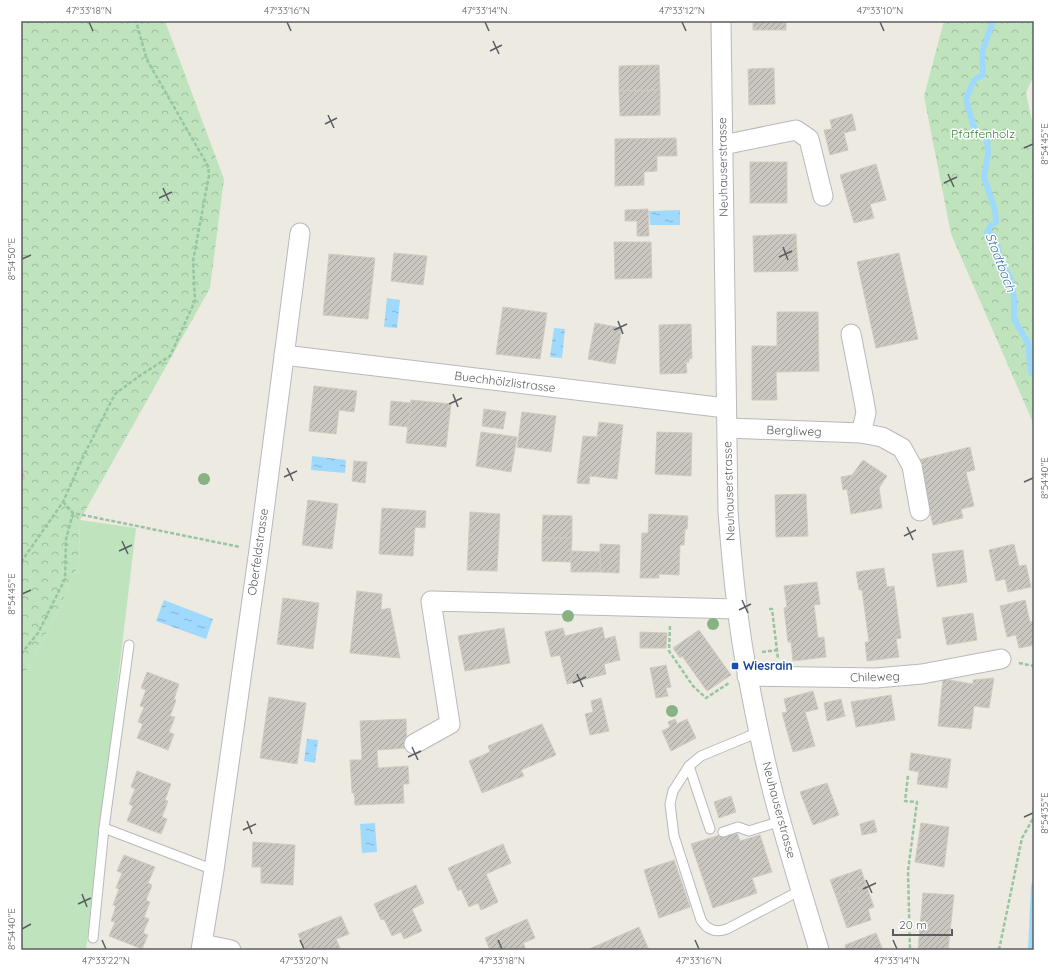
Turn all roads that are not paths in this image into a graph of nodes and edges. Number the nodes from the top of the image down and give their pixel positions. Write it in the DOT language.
graph roads {
  1 [pos="721,21"];
  2 [pos="722,145"];
  3 [pos="823,196"];
  4 [pos="300,234"];
  5 [pos="851,334"];
  6 [pos="284,355"];
  7 [pos="726,408"];
  8 [pos="727,428"];
  9 [pos="860,433"];
  10 [pos="920,511"];
  11 [pos="737,609"];
  12 [pos="129,645"];
  13 [pos="1001,659"];
  14 [pos="747,676"];
  15 [pos="759,732"];
  16 [pos="414,744"];
  17 [pos="689,766"];
  18 [pos="781,821"];
  19 [pos="104,828"];
  20 [pos="710,829"];
  21 [pos="723,832"];
  22 [pos="214,870"];
  23 [pos="801,890"];
  24 [pos="93,938"];
  25 [pos="202,947"];
  26 [pos="231,950"];
  27 [pos="819,950"];
  1 -- 2 [label="street, Neuhauserstrasse"];
  2 -- 3 [label="street"];
  2 -- 7 [label="street, Neuhauserstrasse"];
  4 -- 6 [label="street, Oberfeldstrasse"];
  5 -- 9 [label="street"];
  6 -- 7 [label="street, Buechhölzlistrasse"];
  6 -- 22 [label="street, Oberfeldstrasse"];
  7 -- 8 [label="street, Neuhauserstrasse"];
  8 -- 9 [label="street, Bergliweg"];
  8 -- 11 [label="street, Neuhauserstrasse"];
  9 -- 10 [label="street, Bergliweg"];
  11 -- 14 [label="street, Neuhauserstrasse"];
  11 -- 16 [label="street"];
  12 -- 19 [label="lane"];
  13 -- 14 [label="street, Chileweg"];
  14 -- 15 [label="street, Neuhauserstrasse"];
  15 -- 17 [label="lane"];
  15 -- 18 [label="street, Neuhauserstrasse"];
  17 -- 20 [label="lane"];
  17 -- 23 [label="lane"];
  18 -- 21 [label="lane"];
  18 -- 23 [label="street, Neuhauserstrasse"];
  19 -- 22 [label="lane"];
  19 -- 24 [label="lane"];
  22 -- 25 [label="street, Oberfeldstrasse"];
  23 -- 27 [label="street, Neuhauserstrasse"];
  25 -- 26 [label="street"];
}
